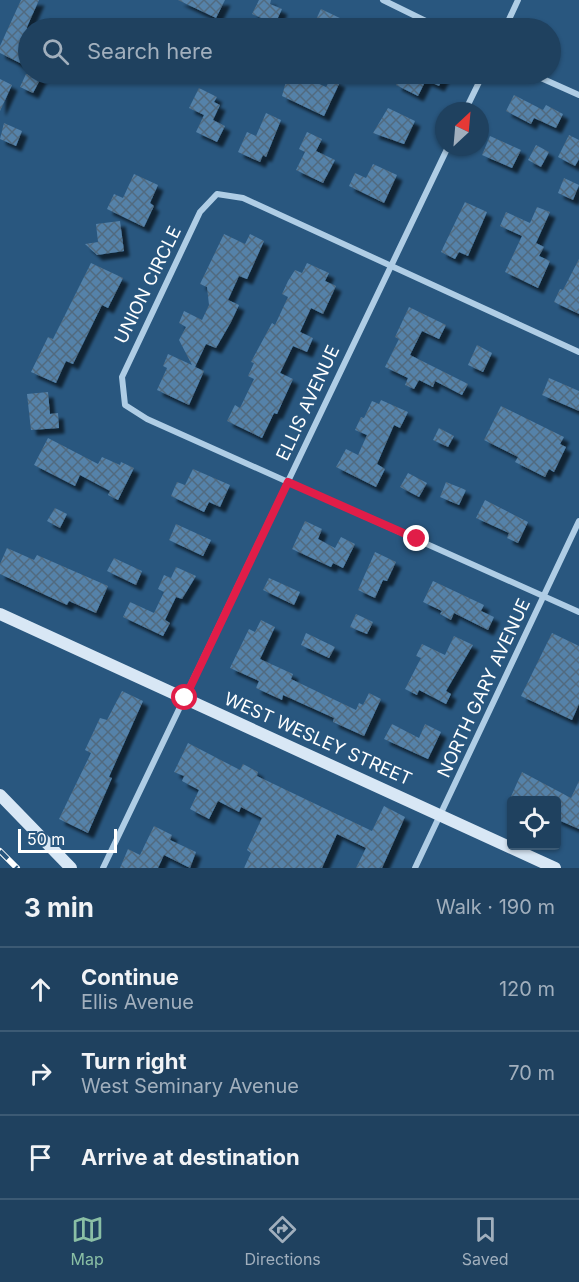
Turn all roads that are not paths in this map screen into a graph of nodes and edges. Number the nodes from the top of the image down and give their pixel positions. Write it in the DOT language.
graph roads {
  1 [pos="383,0"];
  2 [pos="518,0"];
  3 [pos="420,18"];
  4 [pos="510,18"];
  5 [pos="478,84"];
  6 [pos="554,84"];
  7 [pos="579,95"];
  8 [pos="469,102"];
  9 [pos="444,156"];
  10 [pos="391,266"];
  11 [pos="579,352"];
  12 [pos="288,482"];
  13 [pos="579,521"];
  14 [pos="544,596"];
  15 [pos="579,612"];
  16 [pos="0,614"];
  17 [pos="185,698"];
  18 [pos="0,795"];
  19 [pos="441,814"];
  20 [pos="72,868"];
  21 [pos="103,868"];
  22 [pos="415,868"];
  23 [pos="555,868"];
  1 -- 3 [label="street"];
  2 -- 4 [label="street"];
  5 -- 8 [label="street"];
  6 -- 7 [label="street"];
  9 -- 10 [label="street, ELLIS AVENUE"];
  10 -- 11 [label="street"];
  10 -- 12 [label="street, ELLIS AVENUE"];
  10 -- 12 [label="street, UNION CIRCLE"];
  12 -- 14 [label="street"];
  12 -- 17 [label="street, ELLIS AVENUE"];
  13 -- 14 [label="street, NORTH GARY AVENUE"];
  14 -- 15 [label="street"];
  14 -- 19 [label="street, NORTH GARY AVENUE"];
  16 -- 17 [label="street, WEST WESLEY STREET"];
  17 -- 19 [label="street, WEST WESLEY STREET"];
  17 -- 21 [label="street, ELLIS AVENUE"];
  18 -- 20 [label="street"];
  19 -- 22 [label="street, NORTH GARY AVENUE"];
  19 -- 23 [label="street, WEST WESLEY STREET"];
}
